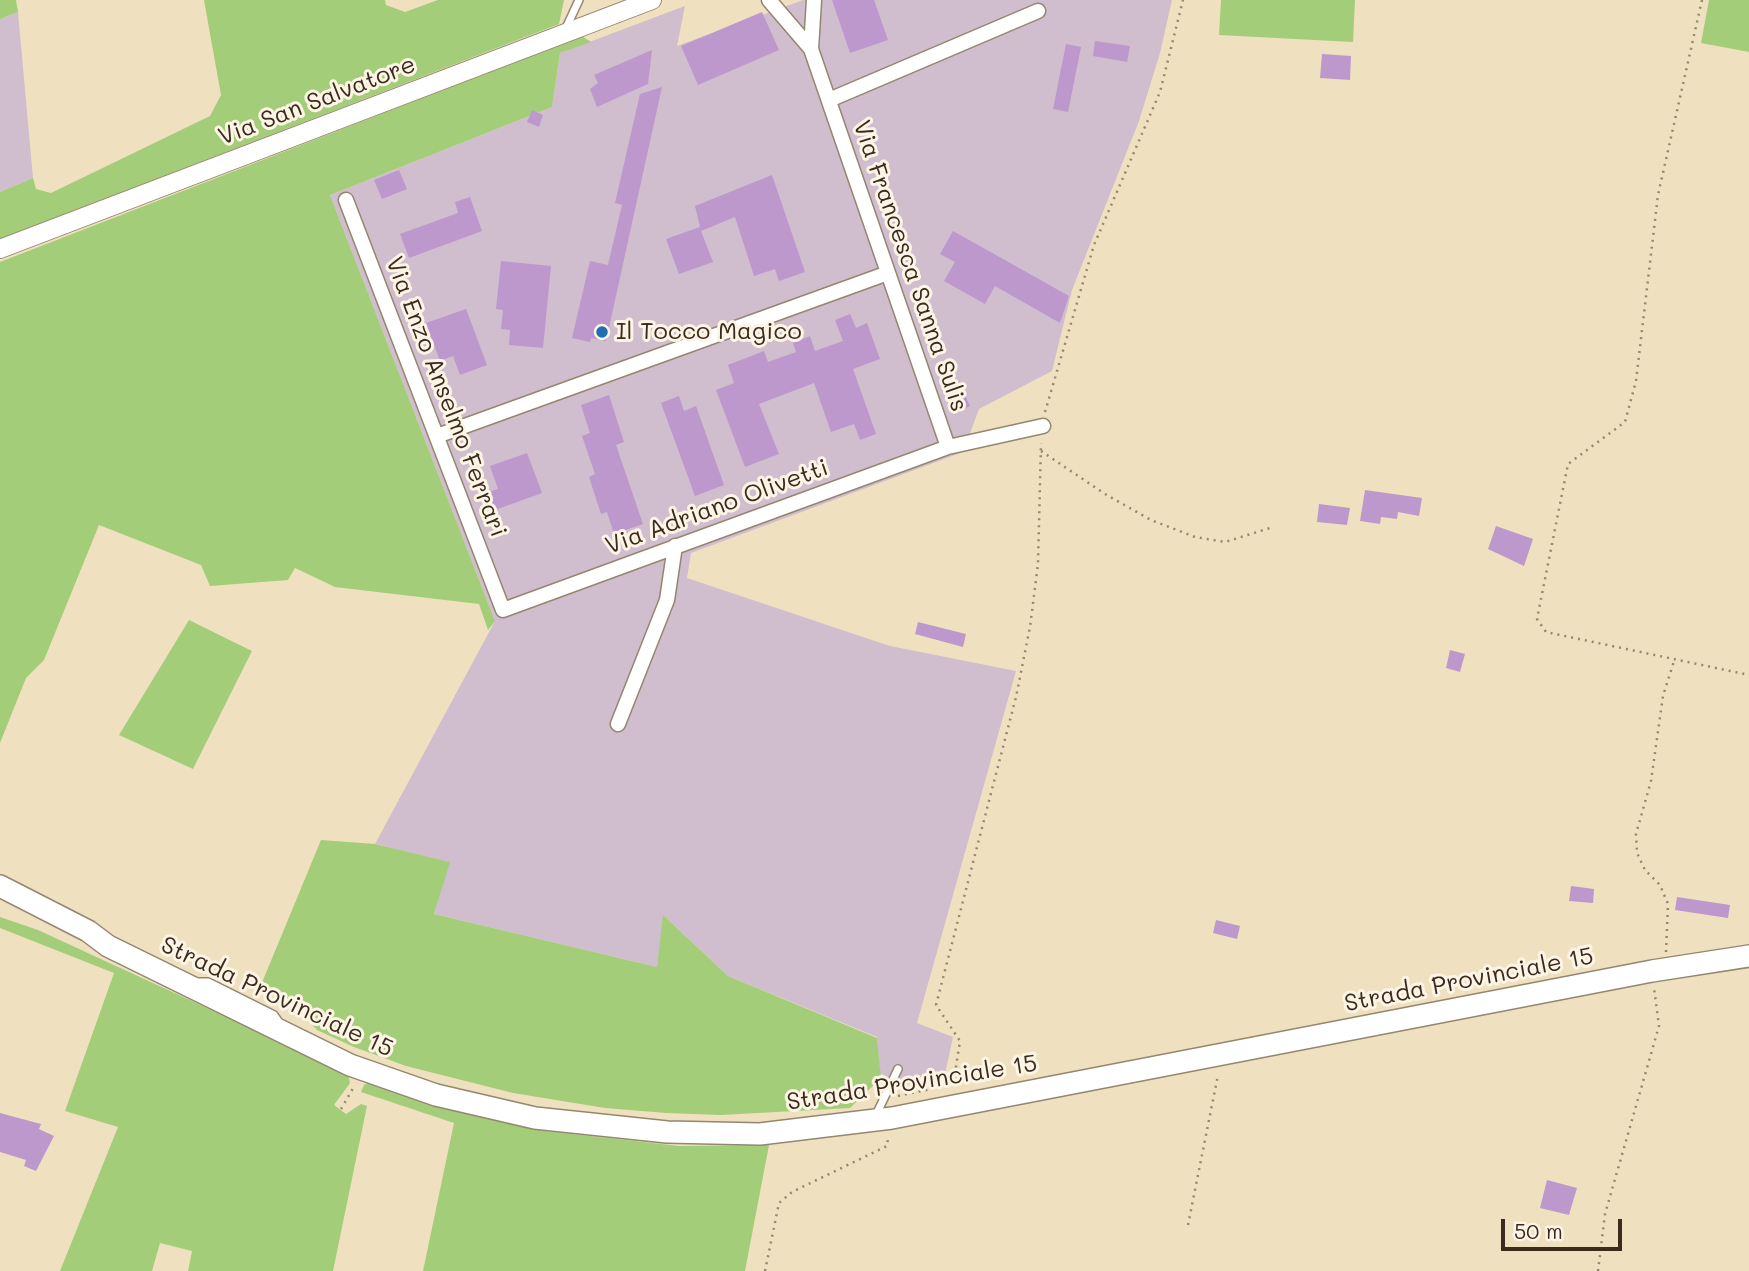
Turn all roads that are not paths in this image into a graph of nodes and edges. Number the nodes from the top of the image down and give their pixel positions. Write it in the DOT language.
graph roads {
  1 [pos="579,0"];
  2 [pos="652,0"];
  3 [pos="814,0"];
  4 [pos="771,1"];
  5 [pos="1038,10"];
  6 [pos="565,31"];
  7 [pos="811,49"];
  8 [pos="829,100"];
  9 [pos="346,200"];
  10 [pos="0,249"];
  11 [pos="888,273"];
  12 [pos="1043,426"];
  13 [pos="437,436"];
  14 [pos="948,447"];
  15 [pos="674,546"];
  16 [pos="503,610"];
  17 [pos="618,724"];
  18 [pos="0,886"];
  19 [pos="0,901"];
  20 [pos="108,946"];
  21 [pos="1749,957"];
  22 [pos="898,1069"];
  23 [pos="883,1119"];
  1 -- 6 [label="lane"];
  2 -- 6 [label="street, Via San Salvatore"];
  3 -- 7 [label="street, Via Francesca Sanna Sulis"];
  4 -- 7 [label="street, Via Francesca Sanna Sulis"];
  5 -- 8 [label="street, Via Francesca Sanna Sulis"];
  6 -- 10 [label="street, Via San Salvatore"];
  7 -- 8 [label="street, Via Francesca Sanna Sulis"];
  8 -- 11 [label="street, Via Francesca Sanna Sulis"];
  9 -- 13 [label="street, Via Enzo Anselmo Ferrari"];
  11 -- 13 [label="street"];
  11 -- 14 [label="street, Via Francesca Sanna Sulis"];
  12 -- 14 [label="street, Via Adriano Olivetti"];
  13 -- 16 [label="street, Via Enzo Anselmo Ferrari"];
  14 -- 15 [label="street, Via Adriano Olivetti"];
  15 -- 16 [label="street, Via Adriano Olivetti"];
  15 -- 17 [label="street"];
  18 -- 20 [label="main road, Strada Provinciale 15"];
  19 -- 20 [label="main road, Strada Provinciale 15"];
  20 -- 23 [label="main road, Strada Provinciale 15"];
  21 -- 23 [label="main road, Strada Provinciale 15"];
  22 -- 23 [label="lane"];
}
